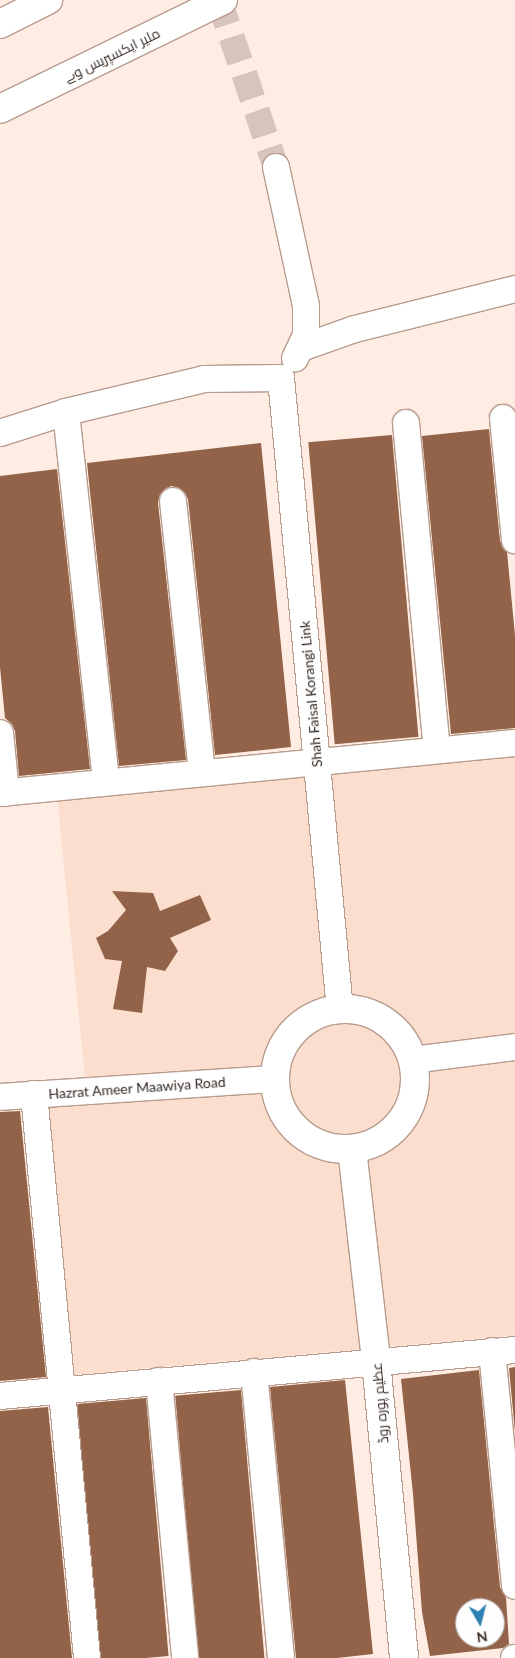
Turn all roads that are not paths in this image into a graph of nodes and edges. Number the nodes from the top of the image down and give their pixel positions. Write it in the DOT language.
graph roads {
  1 [pos="48,0"];
  2 [pos="223,0"];
  3 [pos="0,24"];
  4 [pos="0,109"];
  5 [pos="276,167"];
  6 [pos="515,289"];
  7 [pos="301,348"];
  8 [pos="281,378"];
  9 [pos="66,412"];
  10 [pos="503,418"];
  11 [pos="406,423"];
  12 [pos="0,433"];
  13 [pos="173,501"];
  14 [pos="515,540"];
  15 [pos="0,733"];
  16 [pos="515,743"];
  17 [pos="437,750"];
  18 [pos="317,760"];
  19 [pos="202,772"];
  20 [pos="106,782"];
  21 [pos="3,793"];
  22 [pos="340,1010"];
  23 [pos="515,1047"];
  24 [pos="412,1060"];
  25 [pos="274,1079"];
  26 [pos="34,1094"];
  27 [pos="0,1097"];
  28 [pos="352,1149"];
  29 [pos="504,1350"];
  30 [pos="376,1361"];
  31 [pos="254,1372"];
  32 [pos="159,1381"];
  33 [pos="61,1390"];
  34 [pos="0,1396"];
  35 [pos="515,1586"];
  36 [pos="87,1658"];
  37 [pos="186,1658"];
  38 [pos="282,1658"];
  39 [pos="404,1658"];
  1 -- 3 [label="main road"];
  2 -- 4 [label="main road, ملیر ایکسپریس وے"];
  5 -- 7 [label="street"];
  6 -- 7 [label="street"];
  7 -- 8 [label="street"];
  8 -- 9 [label="street"];
  8 -- 18 [label="street, Shah Faisal Korangi Link"];
  9 -- 12 [label="street"];
  9 -- 20 [label="street"];
  10 -- 14 [label="street"];
  11 -- 17 [label="street"];
  13 -- 19 [label="street"];
  15 -- 21 [label="street"];
  16 -- 17 [label="street"];
  17 -- 18 [label="street"];
  18 -- 19 [label="street"];
  18 -- 22 [label="street, Shah Faisal Korangi Link"];
  19 -- 20 [label="street"];
  20 -- 21 [label="street"];
  22 -- 24 [label="main road"];
  22 -- 25 [label="main road"];
  23 -- 24 [label="street"];
  24 -- 28 [label="main road"];
  25 -- 26 [label="street, Hazrat Ameer Maawiya Road"];
  25 -- 28 [label="main road"];
  26 -- 27 [label="street, Hazrat Ameer Maawiya Road"];
  26 -- 33 [label="street"];
  28 -- 30 [label="main road, عظیم پورہ روڈ"];
  29 -- 30 [label="street"];
  29 -- 35 [label="street"];
  30 -- 31 [label="street"];
  30 -- 39 [label="main road, عظیم پورہ روڈ"];
  31 -- 32 [label="street"];
  31 -- 38 [label="street"];
  32 -- 33 [label="street"];
  32 -- 37 [label="street"];
  33 -- 34 [label="street"];
  33 -- 36 [label="street"];
}
